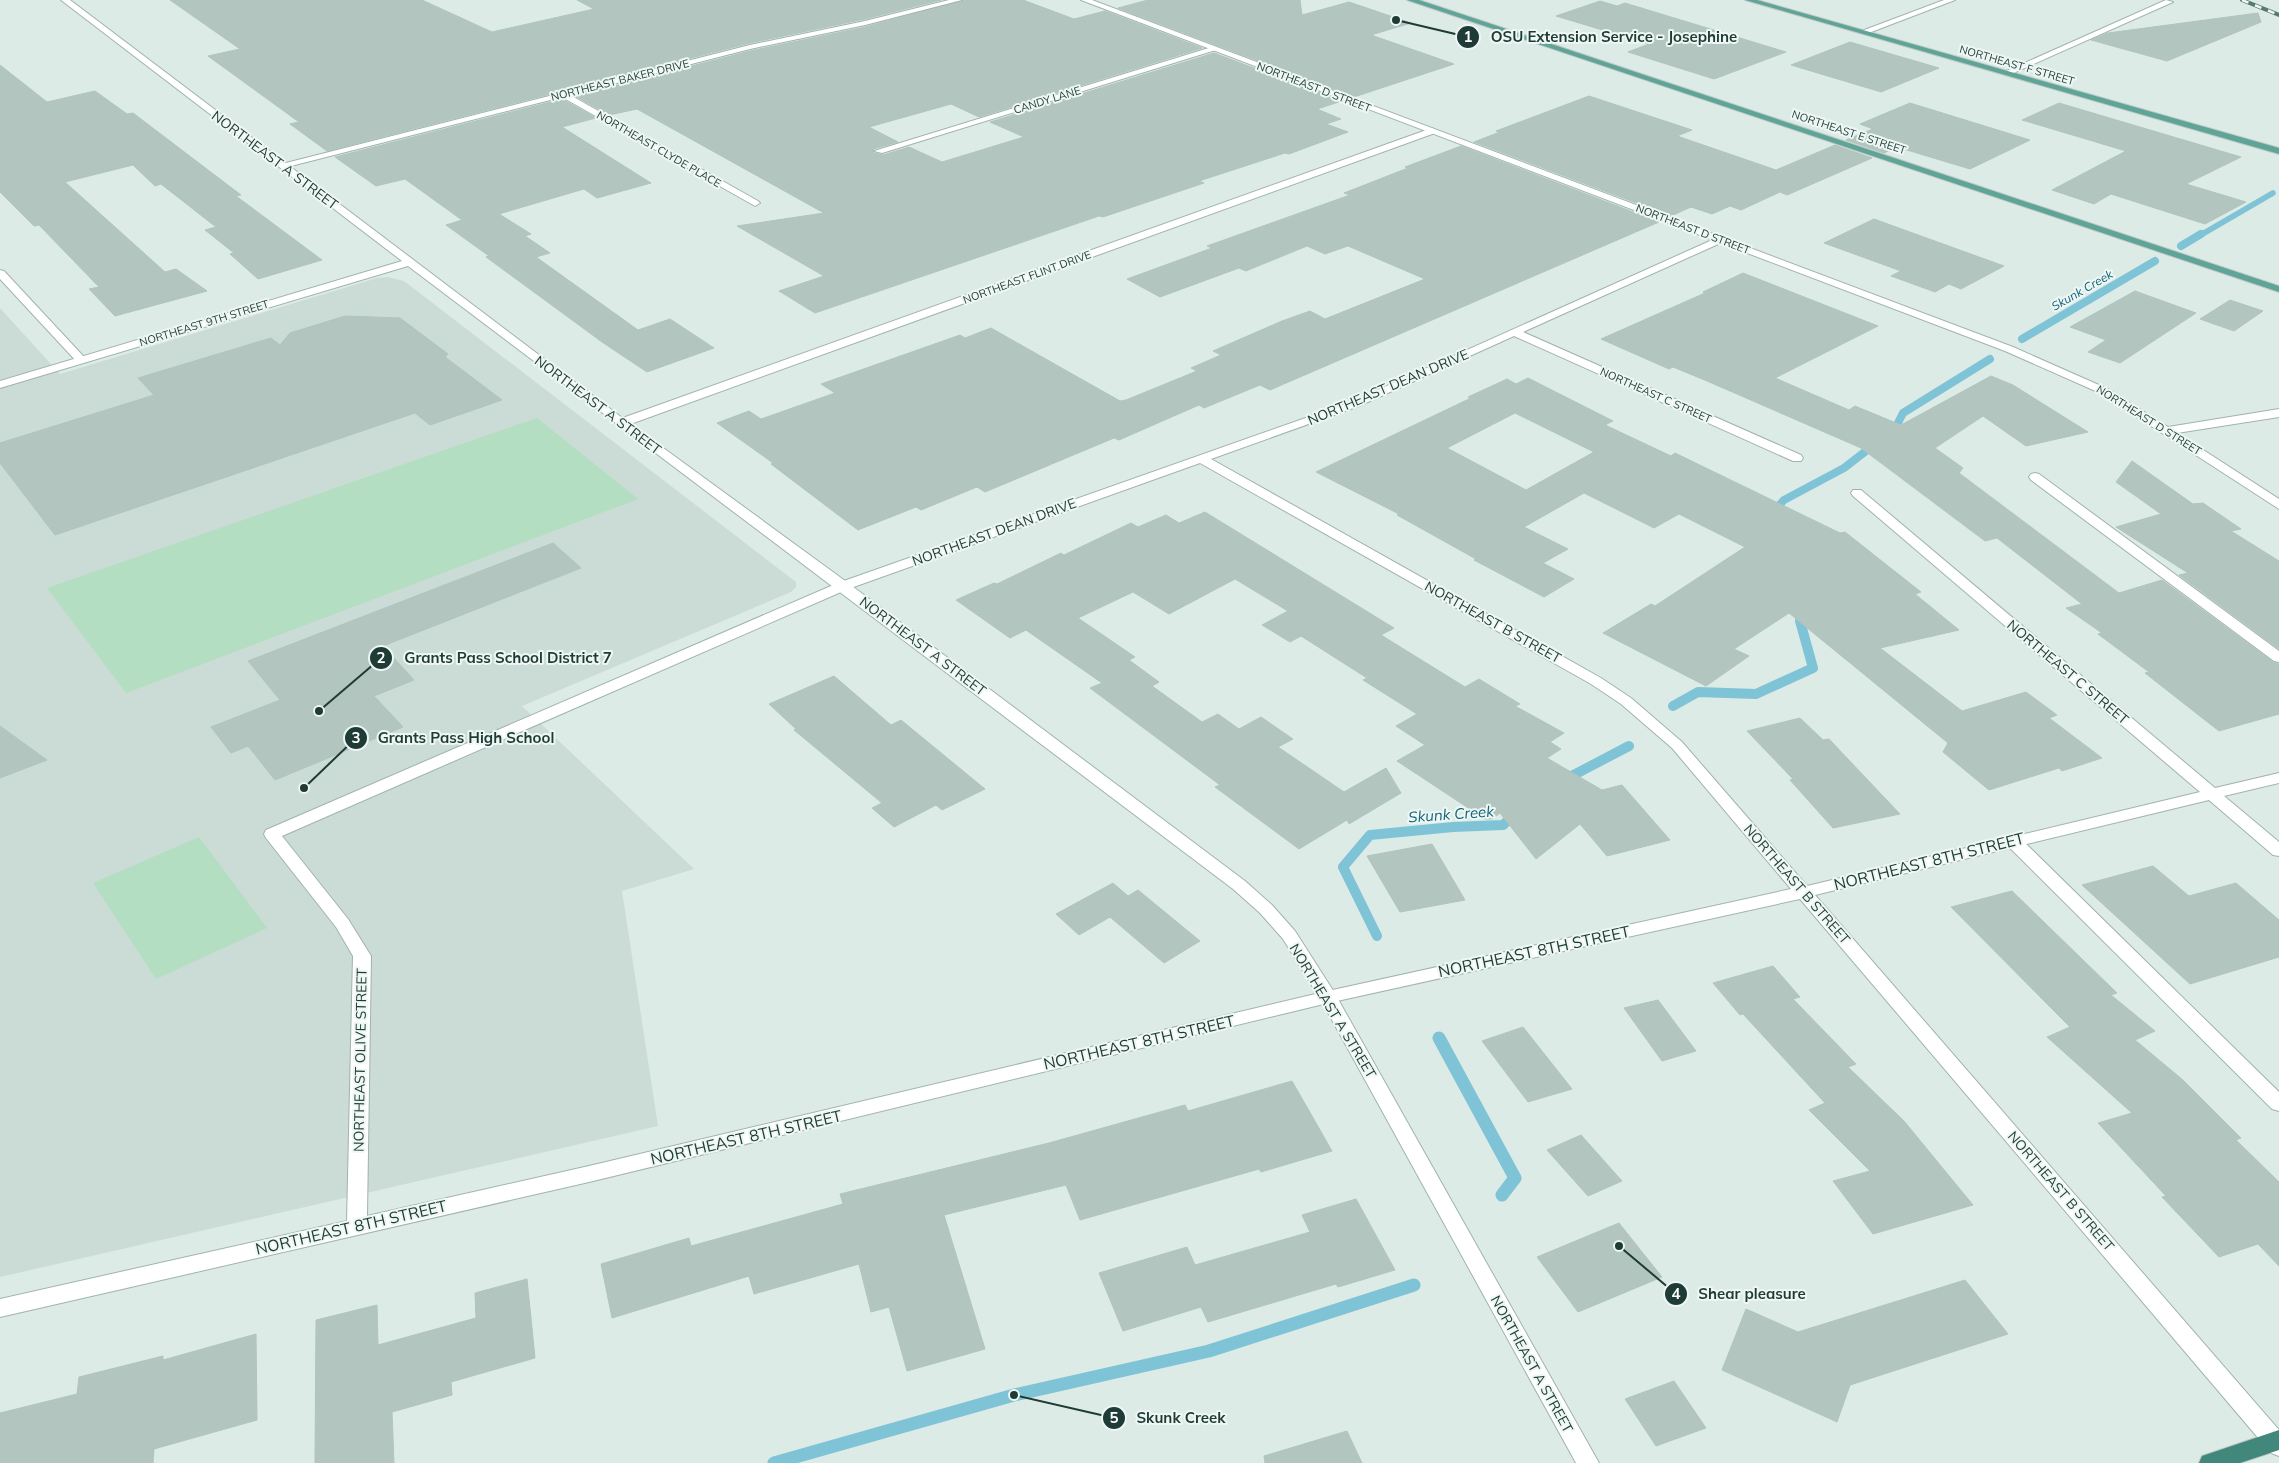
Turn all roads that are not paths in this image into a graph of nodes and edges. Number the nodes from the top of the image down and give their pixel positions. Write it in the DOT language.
graph roads {
  1 [pos="65,0"];
  2 [pos="958,0"];
  3 [pos="1411,0"];
  4 [pos="1749,0"];
  5 [pos="1951,0"];
  6 [pos="1093,1"];
  7 [pos="2169,2"];
  8 [pos="1863,32"];
  9 [pos="1214,50"];
  10 [pos="2006,73"];
  11 [pos="564,94"];
  12 [pos="1432,131"];
  13 [pos="878,151"];
  14 [pos="2279,151"];
  15 [pos="284,165"];
  16 [pos="755,203"];
  17 [pos="1721,239"];
  18 [pos="409,262"];
  19 [pos="0,273"];
  20 [pos="2279,289"];
  21 [pos="1516,332"];
  22 [pos="81,360"];
  23 [pos="0,384"];
  24 [pos="2279,413"];
  25 [pos="621,423"];
  26 [pos="2168,431"];
  27 [pos="1200,458"];
  28 [pos="1797,458"];
  29 [pos="2035,477"];
  30 [pos="1857,493"];
  31 [pos="2279,505"];
  32 [pos="843,586"];
  33 [pos="2279,658"];
  34 [pos="2279,778"];
  35 [pos="2212,795"];
  36 [pos="272,834"];
  37 [pos="2013,841"];
  38 [pos="2279,851"];
  39 [pos="1804,892"];
  40 [pos="1328,997"];
  41 [pos="2279,1104"];
  42 [pos="357,1226"];
  43 [pos="0,1308"];
  44 [pos="2278,1443"];
  45 [pos="1588,1463"];
  46 [pos="2210,1463"];
  1 -- 15 [label="street, NORTHEAST A STREET"];
  2 -- 11 [label="street, NORTHEAST BAKER DRIVE"];
  3 -- 20 [label="main road, NORTHEAST E STREET"];
  4 -- 8 [label="main road, NORTHEAST F STREET"];
  5 -- 8 [label="street"];
  6 -- 9 [label="street, NORTHEAST D STREET"];
  7 -- 10 [label="street"];
  8 -- 10 [label="main road, NORTHEAST F STREET"];
  9 -- 12 [label="street, NORTHEAST D STREET"];
  9 -- 13 [label="street, CANDY LANE"];
  10 -- 14 [label="main road, NORTHEAST F STREET"];
  11 -- 15 [label="street, NORTHEAST BAKER DRIVE"];
  11 -- 16 [label="street, NORTHEAST CLYDE PLACE"];
  12 -- 17 [label="street, NORTHEAST D STREET"];
  12 -- 25 [label="street, NORTHEAST FLINT DRIVE"];
  15 -- 18 [label="street, NORTHEAST A STREET"];
  17 -- 21 [label="street, NORTHEAST DEAN DRIVE"];
  17 -- 26 [label="street, NORTHEAST D STREET"];
  18 -- 22 [label="street, NORTHEAST 9TH STREET"];
  18 -- 25 [label="street, NORTHEAST A STREET"];
  19 -- 22 [label="street"];
  21 -- 27 [label="street, NORTHEAST DEAN DRIVE"];
  21 -- 28 [label="street, NORTHEAST C STREET"];
  22 -- 23 [label="street, NORTHEAST 9TH STREET"];
  24 -- 26 [label="street"];
  25 -- 32 [label="street, NORTHEAST A STREET"];
  26 -- 31 [label="street, NORTHEAST D STREET"];
  27 -- 32 [label="street, NORTHEAST DEAN DRIVE"];
  27 -- 39 [label="street, NORTHEAST B STREET"];
  29 -- 33 [label="street"];
  30 -- 35 [label="street, NORTHEAST C STREET"];
  32 -- 36 [label="street, NORTHEAST DEAN DRIVE"];
  32 -- 40 [label="street, NORTHEAST A STREET"];
  34 -- 35 [label="street, NORTHEAST 8TH STREET"];
  35 -- 37 [label="street, NORTHEAST 8TH STREET"];
  35 -- 38 [label="street, NORTHEAST C STREET"];
  36 -- 42 [label="street, NORTHEAST OLIVE STREET"];
  37 -- 39 [label="street, NORTHEAST 8TH STREET"];
  37 -- 41 [label="street"];
  39 -- 40 [label="street, NORTHEAST 8TH STREET"];
  39 -- 44 [label="street, NORTHEAST B STREET"];
  40 -- 42 [label="street, NORTHEAST 8TH STREET"];
  40 -- 45 [label="street, NORTHEAST A STREET"];
  42 -- 43 [label="street, NORTHEAST 8TH STREET"];
  44 -- 46 [label="highway"];
}
